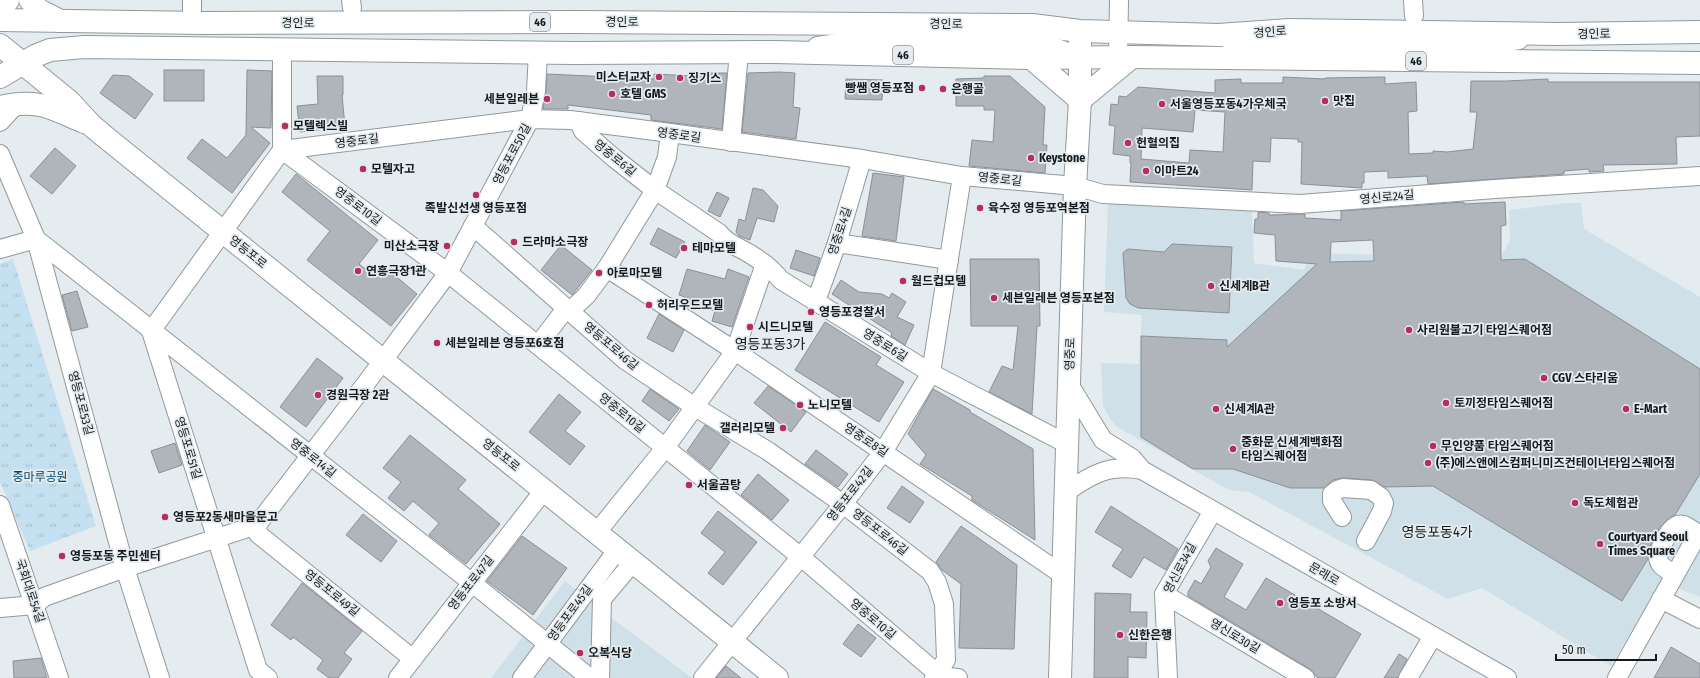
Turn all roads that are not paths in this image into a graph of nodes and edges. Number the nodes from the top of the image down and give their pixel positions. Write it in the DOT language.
graph roads {
  1 [pos="8,0"];
  2 [pos="30,0"];
  3 [pos="192,0"];
  4 [pos="1119,0"];
  5 [pos="0,11"];
  6 [pos="0,20"];
  7 [pos="62,22"];
  8 [pos="192,23"];
  9 [pos="1080,31"];
  10 [pos="1118,32"];
  11 [pos="1700,32"];
  12 [pos="1557,34"];
  13 [pos="1218,35"];
  14 [pos="0,45"];
  15 [pos="282,49"];
  16 [pos="538,52"];
  17 [pos="739,52"];
  18 [pos="774,52"];
  19 [pos="1080,57"];
  20 [pos="1031,58"];
  21 [pos="1125,58"];
  22 [pos="1700,63"];
  23 [pos="23,64"];
  24 [pos="0,77"];
  25 [pos="0,94"];
  26 [pos="1080,100"];
  27 [pos="34,104"];
  28 [pos="0,107"];
  29 [pos="530,119"];
  30 [pos="579,121"];
  31 [pos="0,122"];
  32 [pos="91,125"];
  33 [pos="670,133"];
  34 [pos="731,142"];
  35 [pos="282,150"];
  36 [pos="0,154"];
  37 [pos="862,159"];
  38 [pos="962,176"];
  39 [pos="1700,176"];
  40 [pos="1075,186"];
  41 [pos="655,190"];
  42 [pos="473,226"];
  43 [pos="224,232"];
  44 [pos="36,239"];
  45 [pos="837,243"];
  46 [pos="0,249"];
  47 [pos="949,260"];
  48 [pos="765,264"];
  49 [pos="607,268"];
  50 [pos="448,273"];
  51 [pos="816,301"];
  52 [pos="568,310"];
  53 [pos="151,331"];
  54 [pos="538,345"];
  55 [pos="735,351"];
  56 [pos="383,360"];
  57 [pos="931,374"];
  58 [pos="1069,384"];
  59 [pos="695,407"];
  60 [pos="1067,444"];
  61 [pos="665,448"];
  62 [pos="883,452"];
  63 [pos="311,456"];
  64 [pos="1142,470"];
  65 [pos="545,489"];
  66 [pos="1066,493"];
  67 [pos="844,504"];
  68 [pos="0,505"];
  69 [pos="1213,511"];
  70 [pos="1342,517"];
  71 [pos="257,525"];
  72 [pos="597,532"];
  73 [pos="216,538"];
  74 [pos="1366,542"];
  75 [pos="626,555"];
  76 [pos="800,557"];
  77 [pos="125,568"];
  78 [pos="1675,574"];
  79 [pos="1063,575"];
  80 [pos="471,582"];
  81 [pos="1164,594"];
  82 [pos="1661,599"];
  83 [pos="35,605"];
  84 [pos="0,608"];
  85 [pos="1700,619"];
  86 [pos="1433,636"];
  87 [pos="732,642"];
  88 [pos="547,644"];
  89 [pos="413,659"];
  90 [pos="936,676"];
  91 [pos="59,678"];
  92 [pos="160,678"];
  93 [pos="268,678"];
  94 [pos="398,678"];
  95 [pos="522,678"];
  96 [pos="590,678"];
  97 [pos="600,678"];
  98 [pos="703,678"];
  99 [pos="777,678"];
  100 [pos="958,678"];
  101 [pos="1060,678"];
  102 [pos="1168,678"];
  103 [pos="1305,678"];
  104 [pos="1408,678"];
  105 [pos="1507,678"];
  106 [pos="1617,678"];
  1 -- 5 [label="main road"];
  2 -- 7 [label="main road"];
  3 -- 8 [label="street"];
  4 -- 10 [label="street"];
  6 -- 7 [label="main road, 경인로 / 46"];
  7 -- 8 [label="main road, 경인로 / 46"];
  8 -- 9 [label="main road, 경인로 / 46"];
  9 -- 10 [label="main road, 경인로 / 46"];
  9 -- 19 [label="main road, 영중로"];
  10 -- 13 [label="main road, 경인로 / 46"];
  10 -- 21 [label="street"];
  11 -- 12 [label="main road, 경인로"];
  12 -- 13 [label="main road, 경인로 / 46"];
  12 -- 13 [label="street"];
  14 -- 23 [label="main road, 영등포로"];
  15 -- 16 [label="main road, 46"];
  15 -- 23 [label="main road, 46"];
  15 -- 35 [label="street"];
  16 -- 17 [label="main road, 46"];
  16 -- 29 [label="street, 영등포로50길"];
  17 -- 18 [label="main road, 46"];
  17 -- 34 [label="street"];
  18 -- 19 [label="street"];
  18 -- 20 [label="main road, 46"];
  19 -- 20 [label="main road, 46"];
  19 -- 21 [label="main road, 46"];
  19 -- 26 [label="main road, 영중로"];
  20 -- 26 [label="main road"];
  21 -- 22 [label="main road, 46"];
  21 -- 26 [label="main road"];
  23 -- 24 [label="main road, 46"];
  23 -- 32 [label="main road, 영등포로"];
  25 -- 27 [label="main road, 영등포로"];
  26 -- 40 [label="main road, 영중로"];
  27 -- 28 [label="main road"];
  27 -- 31 [label="street"];
  27 -- 32 [label="main road, 영등포로"];
  29 -- 30 [label="street, 영중로길"];
  29 -- 35 [label="street, 영중로길"];
  29 -- 42 [label="street, 영등포로50길"];
  30 -- 33 [label="street, 영중로길"];
  30 -- 41 [label="street, 영중로6길"];
  32 -- 43 [label="main road, 영등포로"];
  33 -- 34 [label="street, 영중로길"];
  33 -- 41 [label="street"];
  34 -- 37 [label="street, 영중로길"];
  35 -- 43 [label="street, 영등포로"];
  35 -- 50 [label="street, 영중로10길"];
  36 -- 44 [label="street, 영등포로53길"];
  37 -- 38 [label="street, 영중로길"];
  37 -- 45 [label="street, 영중로4길"];
  38 -- 40 [label="street, 영중로길"];
  38 -- 47 [label="street, 영등포로42길"];
  39 -- 40 [label="street, 영신로24길"];
  40 -- 58 [label="main road, 영중로"];
  41 -- 48 [label="street, 영중로6길"];
  41 -- 49 [label="street"];
  42 -- 50 [label="street, 영등포로50길"];
  42 -- 52 [label="street"];
  43 -- 53 [label="street"];
  43 -- 56 [label="main road, 영등포로"];
  44 -- 46 [label="street"];
  44 -- 53 [label="street, 영중로14길"];
  44 -- 77 [label="street, 영등포로53길"];
  45 -- 47 [label="street"];
  45 -- 51 [label="street, 영중로4길"];
  47 -- 57 [label="street, 영등포로42길"];
  48 -- 51 [label="street, 영중로6길"];
  48 -- 55 [label="street"];
  49 -- 52 [label="street"];
  49 -- 55 [label="street, 영중로8길"];
  50 -- 54 [label="street, 영중로10길"];
  50 -- 56 [label="street, 영등포로50길"];
  51 -- 57 [label="street, 영중로6길"];
  52 -- 54 [label="street"];
  52 -- 59 [label="street, 영등포로46길"];
  53 -- 63 [label="street, 영중로14길"];
  53 -- 73 [label="street, 영등포로51길"];
  54 -- 61 [label="street, 영중로10길"];
  55 -- 59 [label="street"];
  55 -- 62 [label="street, 영중로8길"];
  56 -- 63 [label="street"];
  56 -- 65 [label="main road, 영등포로"];
  57 -- 60 [label="street, 영중로6길"];
  57 -- 62 [label="street, 영등포로42길"];
  58 -- 60 [label="main road, 영중로"];
  58 -- 64 [label="street, 문래로"];
  59 -- 61 [label="street"];
  59 -- 67 [label="street, 영등포로46길"];
  60 -- 66 [label="main road, 영중로"];
  61 -- 72 [label="street"];
  61 -- 76 [label="street, 영중로10길"];
  62 -- 67 [label="street, 영등포로42길"];
  62 -- 79 [label="street, 영중로8길"];
  63 -- 71 [label="street"];
  63 -- 80 [label="street, 영중로14길"];
  64 -- 66 [label="street, 문래로"];
  64 -- 69 [label="street, 문래로"];
  65 -- 72 [label="main road, 영등포로"];
  65 -- 80 [label="street, 영등포로47길"];
  66 -- 79 [label="main road, 영중로"];
  67 -- 76 [label="street, 영등포로42길"];
  67 -- 90 [label="street, 영등포로46길"];
  68 -- 83 [label="street, 국회대로54길"];
  69 -- 81 [label="street, 영신로34길"];
  69 -- 86 [label="street, 문래로"];
  70 -- 74 [label="street"];
  71 -- 73 [label="street"];
  71 -- 89 [label="street, 영등포로49길"];
  72 -- 75 [label="main road, 영등포로"];
  73 -- 77 [label="street"];
  73 -- 93 [label="street, 영등포로51길"];
  75 -- 87 [label="main road, 영등포로"];
  75 -- 88 [label="street, 영등포로45길"];
  75 -- 97 [label="street"];
  76 -- 87 [label="street, 영등포로42길"];
  76 -- 90 [label="street, 영중로10길"];
  77 -- 83 [label="street"];
  77 -- 92 [label="street, 영등포로53길"];
  78 -- 82 [label="street"];
  79 -- 101 [label="main road, 영중로"];
  80 -- 88 [label="street, 영중로14길"];
  80 -- 89 [label="street, 영등포로47길"];
  81 -- 102 [label="street, 영신로34길"];
  81 -- 103 [label="street, 영신로30길"];
  82 -- 85 [label="street"];
  82 -- 106 [label="street"];
  83 -- 84 [label="street"];
  83 -- 91 [label="street, 국회대로54길"];
  86 -- 104 [label="street"];
  86 -- 105 [label="street, 문래로"];
  87 -- 98 [label="street, 영등포로42길"];
  87 -- 99 [label="main road, 영등포로"];
  88 -- 95 [label="street, 영등포로45길"];
  88 -- 96 [label="street, 영중로14길"];
  89 -- 94 [label="street, 영등포로47길"];
  90 -- 100 [label="street, 영중로10길"];
}
